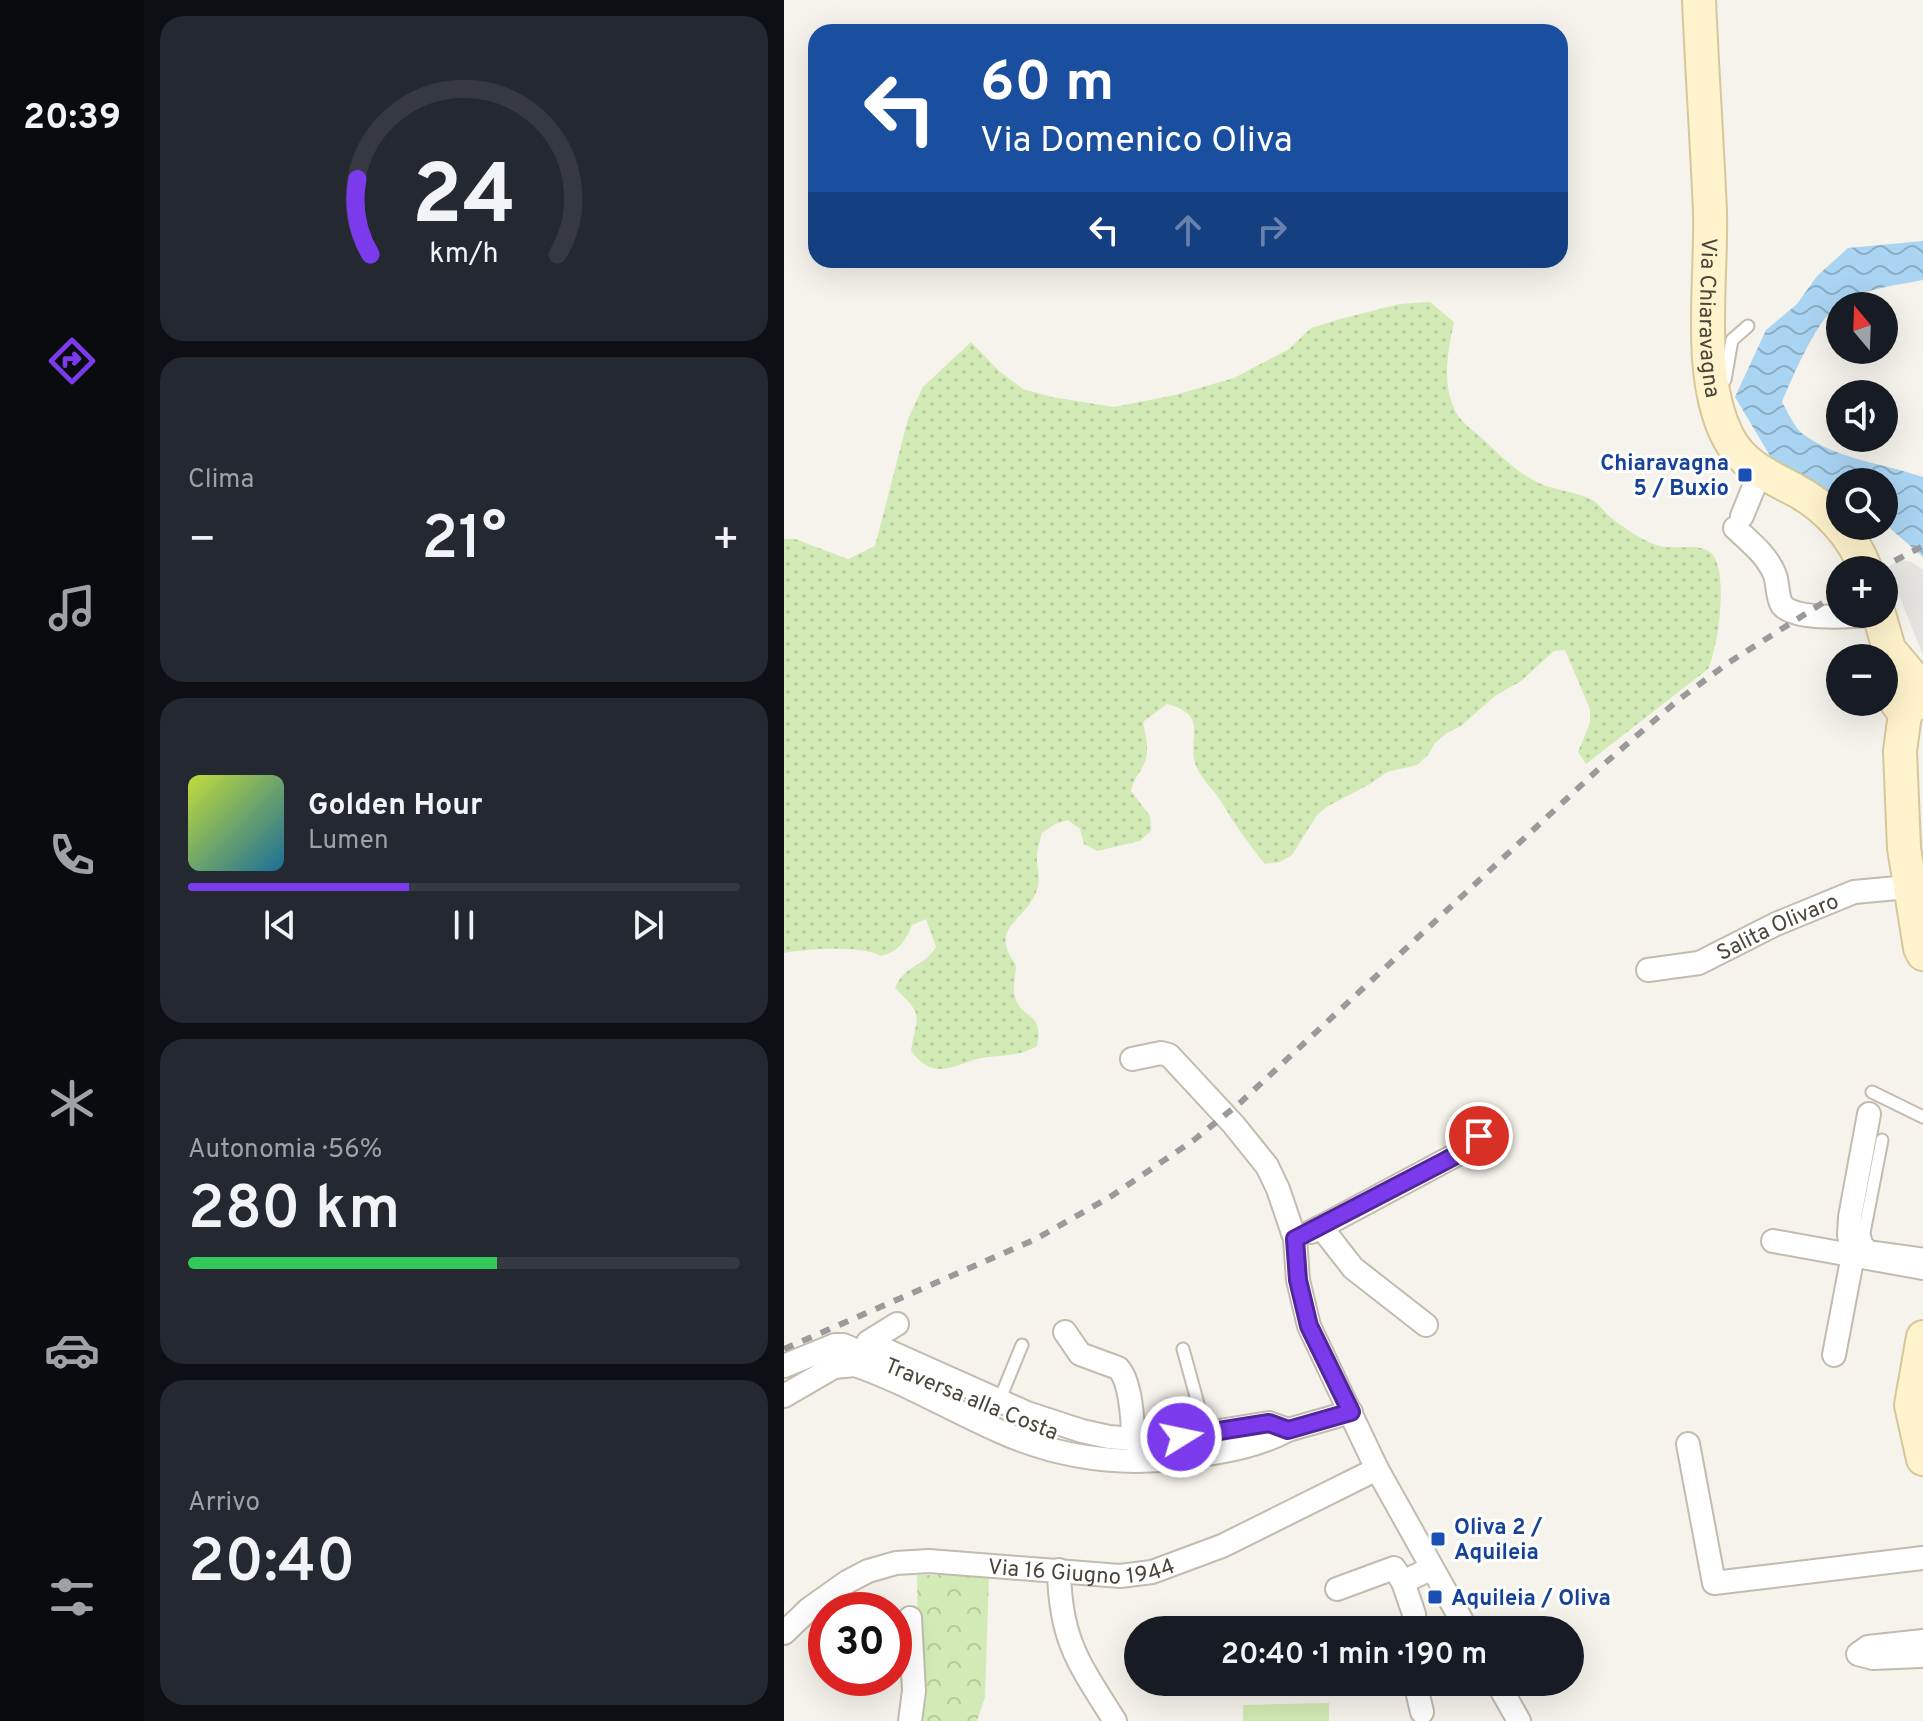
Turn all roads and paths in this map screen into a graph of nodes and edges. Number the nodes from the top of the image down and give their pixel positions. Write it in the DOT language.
graph roads {
  1 [pos="1699,0"];
  2 [pos="1748,326"];
  3 [pos="1712,390"];
  4 [pos="1760,472"];
  5 [pos="1858,556"];
  6 [pos="1826,616"];
  7 [pos="1883,628"];
  8 [pos="1917,705"];
  9 [pos="1908,887"];
  10 [pos="1923,954"];
  11 [pos="1648,970"];
  12 [pos="1132,1059"];
  13 [pos="1870,1103"];
  14 [pos="1923,1117"];
  15 [pos="1487,1121"];
  16 [pos="1882,1140"];
  17 [pos="1321,1227"];
  18 [pos="1295,1239"];
  19 [pos="1773,1241"];
  20 [pos="1923,1254"];
  21 [pos="1853,1255"];
  22 [pos="1923,1268"];
  23 [pos="897,1324"];
  24 [pos="1426,1325"];
  25 [pos="1065,1332"];
  26 [pos="1923,1337"];
  27 [pos="1022,1345"];
  28 [pos="1183,1349"];
  29 [pos="1834,1355"];
  30 [pos="784,1366"];
  31 [pos="784,1396"];
  32 [pos="999,1401"];
  33 [pos="1351,1412"];
  34 [pos="1288,1430"];
  35 [pos="1206,1433"];
  36 [pos="1133,1440"];
  37 [pos="1688,1444"];
  38 [pos="1923,1459"];
  39 [pos="1377,1469"];
  40 [pos="1923,1558"];
  41 [pos="1432,1568"];
  42 [pos="1059,1570"];
  43 [pos="1403,1582"];
  44 [pos="1337,1589"];
  45 [pos="1414,1616"];
  46 [pos="1459,1616"];
  47 [pos="784,1633"];
  48 [pos="912,1654"];
  49 [pos="1418,1696"];
  50 [pos="1505,1696"];
  51 [pos="1422,1712"];
  52 [pos="910,1721"];
  53 [pos="1115,1721"];
  54 [pos="1519,1721"];
  1 -- 3 [label="street, Via Chiaravagna"];
  2 -- 3 [label="lane"];
  3 -- 4 [label="street, Via Chiaravagna"];
  4 -- 5 [label="street, Via Chiaravagna"];
  4 -- 6 [label="street"];
  7 -- 8 [label="street"];
  8 -- 9 [label="street"];
  9 -- 10 [label="street"];
  9 -- 11 [label="street, Salita Olivaro"];
  12 -- 18 [label="street"];
  13 -- 14 [label="lane"];
  13 -- 21 [label="street"];
  15 -- 17 [label="street"];
  16 -- 20 [label="lane"];
  17 -- 18 [label="street"];
  17 -- 24 [label="street"];
  18 -- 33 [label="street"];
  19 -- 21 [label="street"];
  21 -- 22 [label="street"];
  21 -- 29 [label="street"];
  23 -- 32 [label="street"];
  25 -- 36 [label="street"];
  26 -- 38 [label="street"];
  27 -- 32 [label="lane"];
  28 -- 35 [label="lane"];
  30 -- 36 [label="street, Traversa alla Costa"];
  31 -- 34 [label="street"];
  32 -- 36 [label="street"];
  33 -- 34 [label="street, Traversa alla Costa"];
  33 -- 39 [label="street"];
  34 -- 35 [label="street, Traversa alla Costa"];
  35 -- 36 [label="street, Traversa alla Costa"];
  37 -- 40 [label="street"];
  39 -- 41 [label="street"];
  39 -- 42 [label="street, Via 16 Giugno 1944"];
  41 -- 43 [label="street"];
  41 -- 46 [label="street"];
  42 -- 47 [label="street, Via 16 Giugno 1944"];
  42 -- 53 [label="street"];
  43 -- 44 [label="street"];
  43 -- 45 [label="street"];
  48 -- 52 [label="street"];
  49 -- 51 [label="street"];
  50 -- 54 [label="street"];
}
